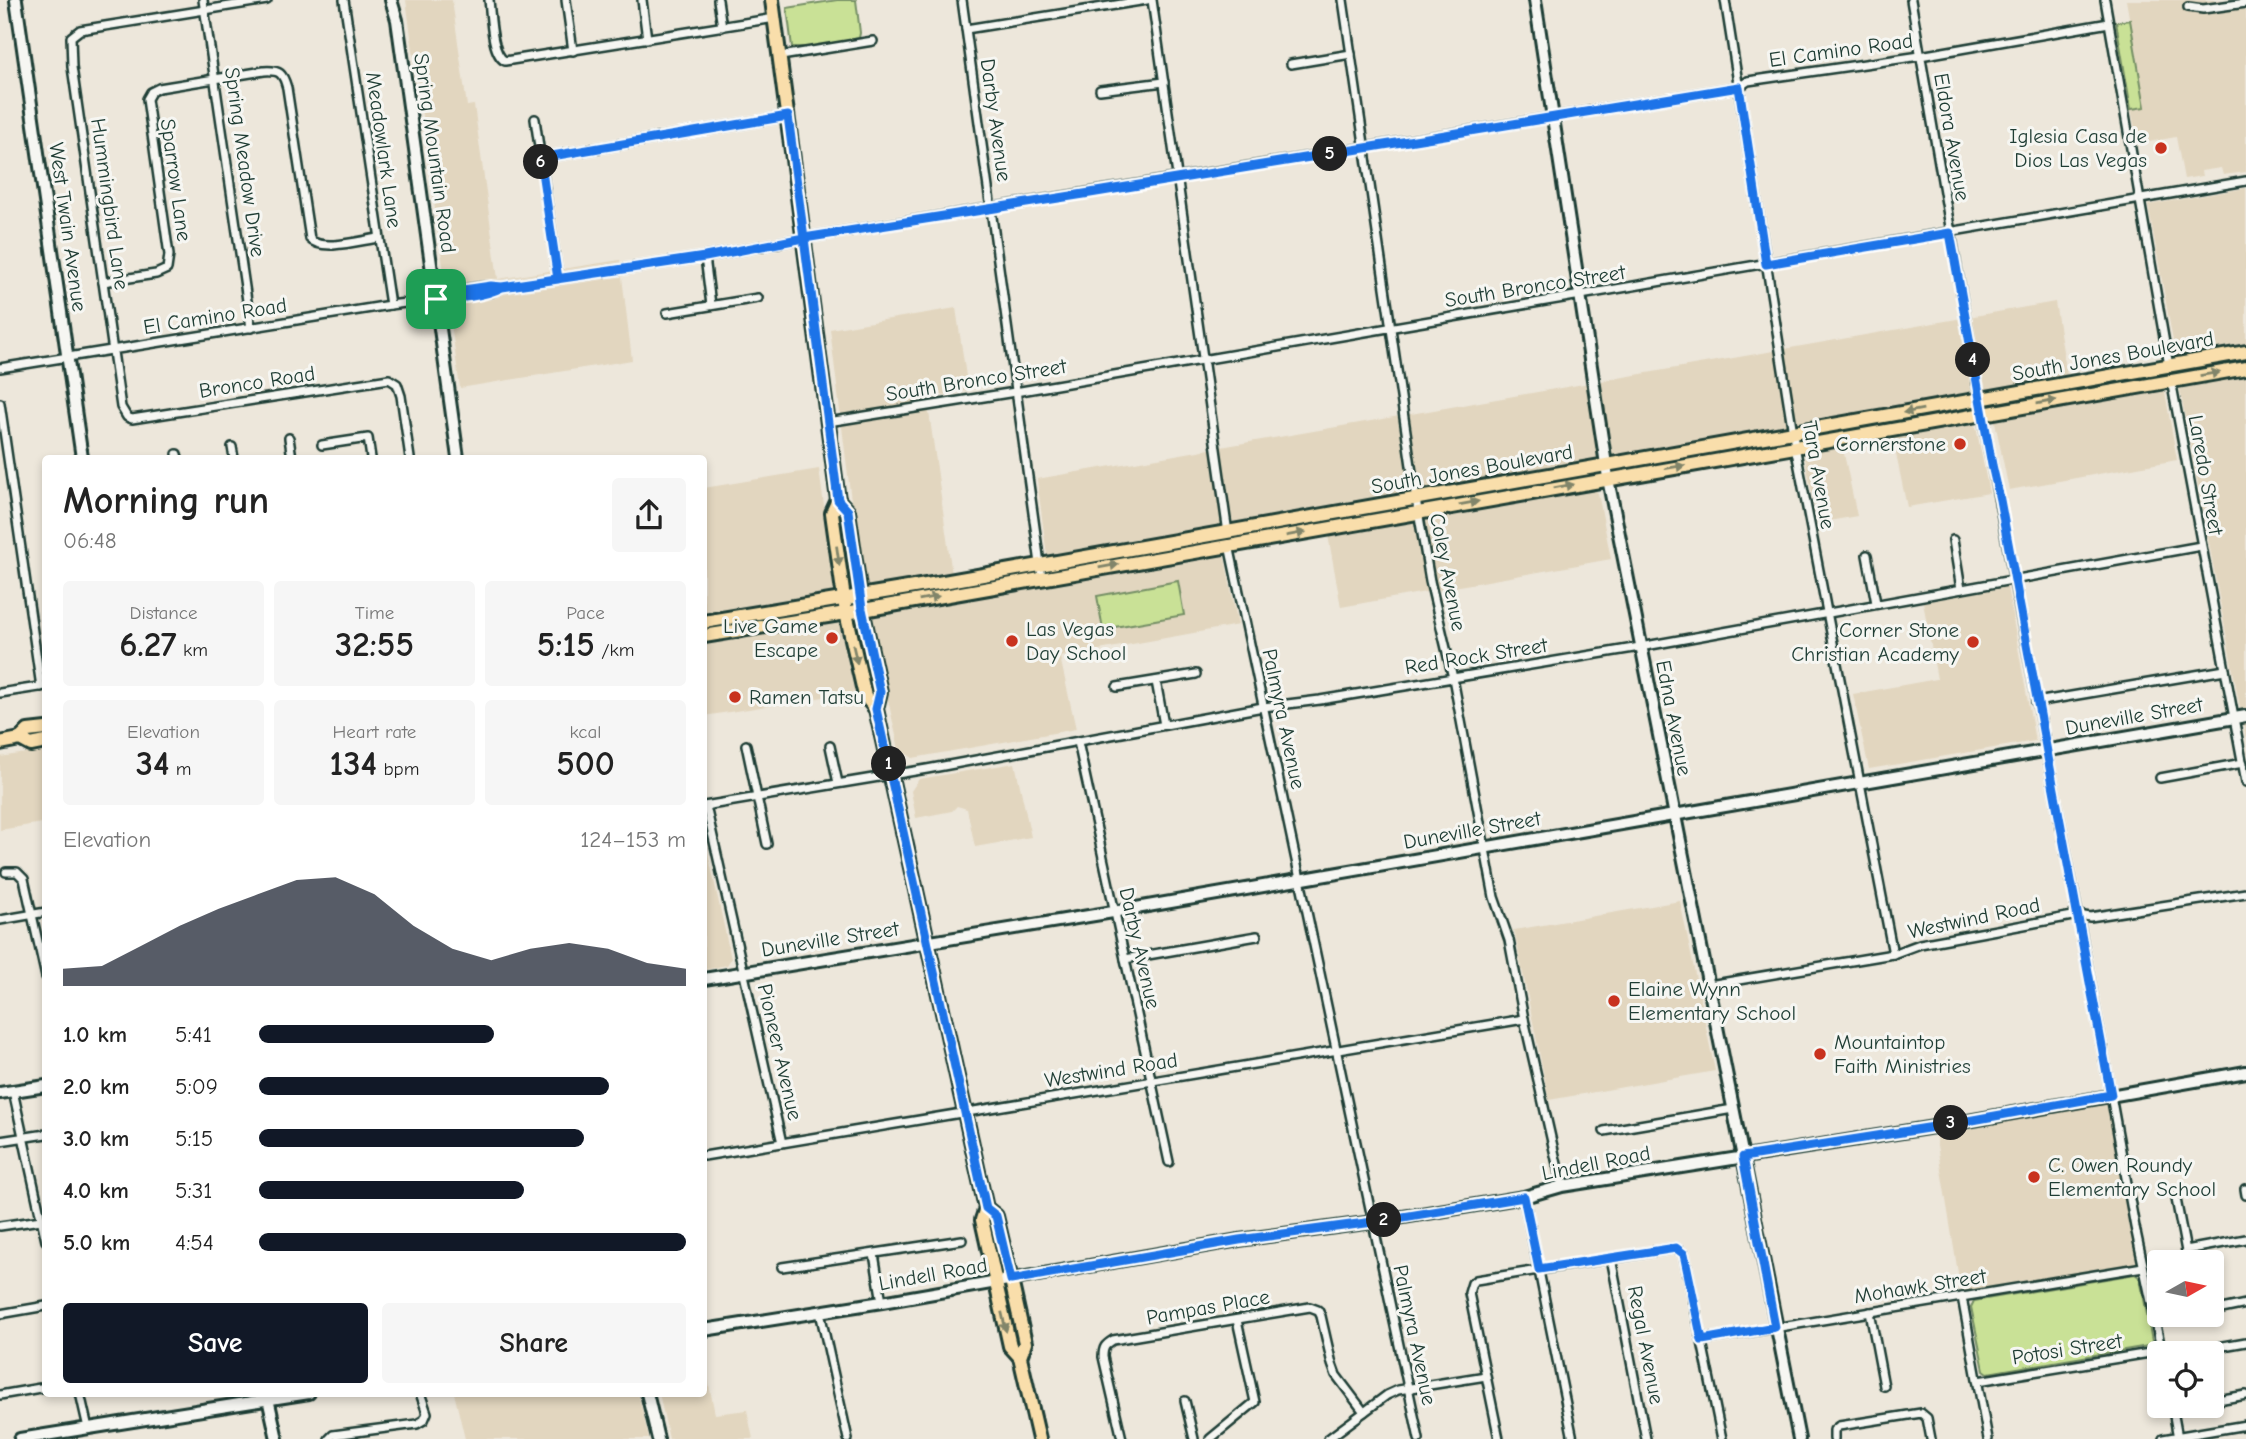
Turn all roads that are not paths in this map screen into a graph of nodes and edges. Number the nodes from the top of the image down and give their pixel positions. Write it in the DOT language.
graph roads {
  1 [pos="16,0"];
  2 [pos="203,0"];
  3 [pos="267,0"];
  4 [pos="344,0"];
  5 [pos="391,0"];
  6 [pos="397,0"];
  7 [pos="489,0"];
  8 [pos="566,0"];
  9 [pos="642,0"];
  10 [pos="718,0"];
  11 [pos="772,0"];
  12 [pos="962,0"];
  13 [pos="1147,0"];
  14 [pos="1152,0"];
  15 [pos="1343,0"];
  16 [pos="1535,0"];
  17 [pos="1725,0"];
  18 [pos="1911,0"];
  19 [pos="2105,0"];
  20 [pos="2246,3"];
  21 [pos="2188,7"];
  22 [pos="205,10"];
  23 [pos="775,18"];
  24 [pos="397,20"];
  25 [pos="2109,23"];
  26 [pos="722,27"];
  27 [pos="966,29"];
  28 [pos="647,39"];
  29 [pos="873,41"];
  30 [pos="573,51"];
  31 [pos="1351,54"];
  32 [pos="781,56"];
  33 [pos="1920,56"];
  34 [pos="1291,64"];
  35 [pos="215,79"];
  36 [pos="1164,82"];
  37 [pos="1739,87"];
  38 [pos="1100,90"];
  39 [pos="788,116"];
  40 [pos="1552,117"];
  41 [pos="535,119"];
  42 [pos="1365,149"];
  43 [pos="540,158"];
  44 [pos="1178,179"];
  45 [pos="2246,180"];
  46 [pos="2140,199"];
  47 [pos="991,209"];
  48 [pos="1950,233"];
  49 [pos="379,238"];
  50 [pos="804,238"];
  51 [pos="705,257"];
  52 [pos="1766,264"];
  53 [pos="558,279"];
  54 [pos="103,282"];
  55 [pos="1579,296"];
  56 [pos="758,298"];
  57 [pos="436,299"];
  58 [pos="390,305"];
  59 [pos="711,306"];
  60 [pos="667,313"];
  61 [pos="1391,327"];
  62 [pos="251,328"];
  63 [pos="113,350"];
  64 [pos="2246,352"];
  65 [pos="68,358"];
  66 [pos="1202,360"];
  67 [pos="2169,366"];
  68 [pos="0,368"];
  69 [pos="2246,368"];
  70 [pos="2171,380"];
  71 [pos="2132,387"];
  72 [pos="1015,392"];
  73 [pos="1980,399"];
  74 [pos="0,403"];
  75 [pos="1982,413"];
  76 [pos="127,417"];
  77 [pos="828,422"];
  78 [pos="1793,432"];
  79 [pos="289,438"];
  80 [pos="322,445"];
  81 [pos="1795,446"];
  82 [pos="232,447"];
  83 [pos="82,455"];
  84 [pos="233,455"];
  85 [pos="292,455"];
  86 [pos="371,455"];
  87 [pos="410,455"];
  88 [pos="458,455"];
  89 [pos="1607,472"];
  90 [pos="838,500"];
  91 [pos="1417,505"];
  92 [pos="1228,538"];
  93 [pos="1953,540"];
  94 [pos="2201,546"];
  95 [pos="1867,555"];
  96 [pos="1041,571"];
  97 [pos="2015,578"];
  98 [pos="1961,589"];
  99 [pos="844,599"];
  100 [pos="861,603"];
  101 [pos="1876,603"];
  102 [pos="1827,612"];
  103 [pos="846,613"];
  104 [pos="707,622"];
  105 [pos="707,635"];
  106 [pos="1640,647"];
  107 [pos="2225,670"];
  108 [pos="1196,674"];
  109 [pos="1453,678"];
  110 [pos="42,680"];
  111 [pos="1156,681"];
  112 [pos="42,687"];
  113 [pos="1117,687"];
  114 [pos="0,693"];
  115 [pos="2036,702"];
  116 [pos="1263,707"];
  117 [pos="876,709"];
  118 [pos="2240,717"];
  119 [pos="1164,725"];
  120 [pos="42,729"];
  121 [pos="20,740"];
  122 [pos="1078,742"];
  123 [pos="0,743"];
  124 [pos="42,743"];
  125 [pos="746,745"];
  126 [pos="830,746"];
  127 [pos="2046,751"];
  128 [pos="2243,763"];
  129 [pos="891,774"];
  130 [pos="2160,778"];
  131 [pos="2246,782"];
  132 [pos="838,783"];
  133 [pos="1860,783"];
  134 [pos="757,798"];
  135 [pos="707,806"];
  136 [pos="707,815"];
  137 [pos="1674,815"];
  138 [pos="767,844"];
  139 [pos="1485,847"];
  140 [pos="5,872"];
  141 [pos="1301,879"];
  142 [pos="2246,893"];
  143 [pos="1113,912"];
  144 [pos="42,913"];
  145 [pos="32,915"];
  146 [pos="2078,915"];
  147 [pos="0,920"];
  148 [pos="1257,936"];
  149 [pos="928,943"];
  150 [pos="1893,954"];
  151 [pos="42,959"];
  152 [pos="1125,959"];
  153 [pos="744,972"];
  154 [pos="707,978"];
  155 [pos="1709,985"];
  156 [pos="1524,1018"];
  157 [pos="1338,1049"];
  158 [pos="2246,1072"];
  159 [pos="1153,1082"];
  160 [pos="42,1087"];
  161 [pos="13,1091"];
  162 [pos="0,1093"];
  163 [pos="2111,1095"];
  164 [pos="1733,1109"];
  165 [pos="965,1112"];
  166 [pos="1604,1131"];
  167 [pos="42,1135"];
  168 [pos="23,1137"];
  169 [pos="0,1141"];
  170 [pos="782,1143"];
  171 [pos="707,1156"];
  172 [pos="1743,1157"];
  173 [pos="1169,1162"];
  174 [pos="1562,1186"];
  175 [pos="1524,1197"];
  176 [pos="2176,1199"];
  177 [pos="986,1208"];
  178 [pos="42,1216"];
  179 [pos="1373,1222"];
  180 [pos="0,1226"];
  181 [pos="2246,1239"];
  182 [pos="962,1240"];
  183 [pos="2186,1250"];
  184 [pos="874,1254"];
  185 [pos="1611,1258"];
  186 [pos="782,1267"];
  187 [pos="2143,1267"];
  188 [pos="1539,1269"];
  189 [pos="1011,1280"];
  190 [pos="996,1282"];
  191 [pos="1962,1297"];
  192 [pos="882,1302"];
  193 [pos="2246,1304"];
  194 [pos="42,1307"];
  195 [pos="2224,1309"];
  196 [pos="820,1312"];
  197 [pos="1870,1312"];
  198 [pos="0,1314"];
  199 [pos="1237,1320"];
  200 [pos="1775,1327"];
  201 [pos="707,1330"];
  202 [pos="1702,1340"];
  203 [pos="2160,1341"];
  204 [pos="2246,1342"];
  205 [pos="2224,1346"];
  206 [pos="2147,1354"];
  207 [pos="1020,1357"];
  208 [pos="1486,1376"];
  209 [pos="1978,1381"];
  210 [pos="1884,1386"];
  211 [pos="42,1388"];
  212 [pos="1409,1388"];
  213 [pos="0,1395"];
  214 [pos="2246,1395"];
  215 [pos="81,1397"];
  216 [pos="262,1397"];
  217 [pos="268,1397"];
  218 [pos="422,1397"];
  219 [pos="649,1397"];
  220 [pos="2224,1399"];
  221 [pos="1185,1401"];
  222 [pos="1364,1412"];
  223 [pos="2174,1418"];
  224 [pos="2246,1425"];
  225 [pos="88,1428"];
  226 [pos="2178,1438"];
  227 [pos="20,1439"];
  228 [pos="277,1439"];
  229 [pos="329,1439"];
  230 [pos="658,1439"];
  231 [pos="848,1439"];
  232 [pos="1038,1439"];
  233 [pos="1122,1439"];
  234 [pos="1194,1439"];
  235 [pos="1210,1439"];
  236 [pos="1328,1439"];
  237 [pos="1419,1439"];
  238 [pos="1499,1439"];
  239 [pos="1573,1439"];
  240 [pos="1646,1439"];
  241 [pos="1722,1439"];
  242 [pos="1799,1439"];
  243 [pos="1834,1439"];
  244 [pos="1931,1439"];
  245 [pos="1988,1439"];
  246 [pos="2163,1439"];
  1 -- 65 [label="street, West Twain Avenue"];
  2 -- 22 [label="street, Spring Meadow Drive"];
  3 -- 22 [label="street"];
  4 -- 49 [label="street, Meadowlark Lane"];
  5 -- 24 [label="street, Spring Mountain Road"];
  6 -- 24 [label="street, Spring Mountain Road"];
  7 -- 30 [label="street"];
  8 -- 30 [label="street"];
  9 -- 28 [label="street"];
  10 -- 26 [label="street"];
  11 -- 23 [label="main road"];
  12 -- 27 [label="street, Darby Avenue"];
  13 -- 27 [label="street"];
  14 -- 36 [label="street, Palmyra Avenue"];
  15 -- 31 [label="street, Coley Avenue"];
  16 -- 40 [label="street, Edna Avenue"];
  17 -- 37 [label="street, Tara Avenue"];
  18 -- 33 [label="street, Eldora Avenue"];
  19 -- 25 [label="street"];
  20 -- 21 [label="street"];
  22 -- 35 [label="street, Spring Meadow Drive"];
  22 -- 54 [label="street, Hummingbird Lane"];
  23 -- 26 [label="street"];
  23 -- 32 [label="main road"];
  24 -- 57 [label="street, Spring Mountain Road"];
  25 -- 33 [label="street, El Camino Road"];
  25 -- 46 [label="street"];
  26 -- 28 [label="street"];
  27 -- 47 [label="street, Darby Avenue"];
  28 -- 30 [label="street"];
  29 -- 32 [label="street"];
  31 -- 34 [label="street"];
  31 -- 42 [label="street, Coley Avenue"];
  32 -- 39 [label="main road"];
  33 -- 37 [label="street, El Camino Road"];
  33 -- 48 [label="street, Eldora Avenue"];
  35 -- 49 [label="street"];
  35 -- 54 [label="street, Sparrow Lane"];
  35 -- 62 [label="street, Spring Meadow Drive"];
  36 -- 38 [label="street"];
  36 -- 44 [label="street, Palmyra Avenue"];
  37 -- 40 [label="street, El Camino Road"];
  37 -- 52 [label="street, Tara Avenue"];
  39 -- 43 [label="street"];
  39 -- 50 [label="main road"];
  40 -- 42 [label="street, El Camino Road"];
  40 -- 55 [label="street, Edna Avenue"];
  41 -- 43 [label="street"];
  42 -- 44 [label="street, El Camino Road"];
  42 -- 61 [label="street, Coley Avenue"];
  43 -- 53 [label="street"];
  44 -- 47 [label="street, El Camino Road"];
  44 -- 66 [label="street, Palmyra Avenue"];
  45 -- 46 [label="street, South Bronco Street"];
  46 -- 48 [label="street, South Bronco Street"];
  46 -- 67 [label="street"];
  47 -- 50 [label="street, El Camino Road"];
  47 -- 72 [label="street, Darby Avenue"];
  48 -- 52 [label="street, South Bronco Street"];
  48 -- 73 [label="street, Eldora Avenue"];
  49 -- 58 [label="street, Meadowlark Lane"];
  50 -- 51 [label="street, El Camino Road"];
  50 -- 77 [label="main road"];
  51 -- 53 [label="street, El Camino Road"];
  51 -- 59 [label="street"];
  52 -- 55 [label="street, South Bronco Street"];
  52 -- 78 [label="street, Tara Avenue"];
  53 -- 57 [label="street, El Camino Road"];
  54 -- 63 [label="street, Hummingbird Lane"];
  55 -- 61 [label="street, South Bronco Street"];
  55 -- 89 [label="street, Edna Avenue"];
  56 -- 59 [label="street"];
  57 -- 58 [label="street, El Camino Road"];
  57 -- 88 [label="street, Spring Mountain Road"];
  58 -- 62 [label="street, El Camino Road"];
  59 -- 60 [label="street"];
  61 -- 66 [label="street, South Bronco Street"];
  61 -- 91 [label="street, Coley Avenue"];
  62 -- 63 [label="street, El Camino Road"];
  63 -- 65 [label="street, El Camino Road"];
  63 -- 76 [label="street, Hummingbird Lane"];
  64 -- 67 [label="main road, South Jones Boulevard"];
  65 -- 68 [label="street, El Camino Road"];
  65 -- 83 [label="street, West Twain Avenue"];
  66 -- 72 [label="street, South Bronco Street"];
  66 -- 92 [label="street, Palmyra Avenue"];
  67 -- 71 [label="main road"];
  67 -- 73 [label="main road, South Jones Boulevard"];
  70 -- 69 [label="main road, South Jones Boulevard, one-way"];
  70 -- 71 [label="main road, South Jones Boulevard"];
  70 -- 94 [label="street, Laredo Street"];
  75 -- 71 [label="main road, South Jones Boulevard, one-way"];
  72 -- 77 [label="street, South Bronco Street"];
  72 -- 96 [label="street, Darby Avenue"];
  73 -- 75 [label="street, Eldora Avenue"];
  73 -- 78 [label="main road, South Jones Boulevard, one-way"];
  74 -- 110 [label="street"];
  75 -- 81 [label="main road, South Jones Boulevard"];
  75 -- 97 [label="street, Eldora Avenue"];
  76 -- 87 [label="street, Bronco Road"];
  77 -- 90 [label="main road"];
  78 -- 81 [label="street, Tara Avenue"];
  78 -- 89 [label="main road, South Jones Boulevard"];
  79 -- 85 [label="street"];
  80 -- 86 [label="street"];
  89 -- 81 [label="main road, South Jones Boulevard, one-way"];
  81 -- 102 [label="street, Tara Avenue"];
  82 -- 84 [label="street"];
  89 -- 91 [label="main road, South Jones Boulevard"];
  89 -- 106 [label="street, Edna Avenue"];
  90 -- 99 [label="main road, one-way"];
  90 -- 100 [label="main road"];
  91 -- 92 [label="main road, South Jones Boulevard"];
  91 -- 109 [label="street, Coley Avenue"];
  92 -- 96 [label="main road, South Jones Boulevard"];
  92 -- 116 [label="street, Palmyra Avenue"];
  93 -- 98 [label="street"];
  94 -- 97 [label="street, Red Rock Street"];
  94 -- 107 [label="street, Laredo Street"];
  95 -- 101 [label="street"];
  96 -- 100 [label="main road, South Jones Boulevard"];
  97 -- 98 [label="street, Red Rock Street"];
  97 -- 115 [label="street, Eldora Avenue"];
  98 -- 101 [label="street, Red Rock Street"];
  99 -- 100 [label="main road, South Jones Boulevard"];
  99 -- 103 [label="main road"];
  99 -- 104 [label="main road, South Jones Boulevard"];
  100 -- 103 [label="main road, South Jones Boulevard"];
  100 -- 117 [label="main road"];
  101 -- 102 [label="street, Red Rock Street"];
  102 -- 106 [label="street, Red Rock Street"];
  102 -- 133 [label="street, Tara Avenue"];
  103 -- 105 [label="main road, South Jones Boulevard"];
  103 -- 117 [label="main road, one-way"];
  106 -- 109 [label="street, Red Rock Street"];
  106 -- 137 [label="street, Edna Avenue"];
  107 -- 115 [label="street"];
  107 -- 118 [label="street, Laredo Street"];
  108 -- 111 [label="street"];
  109 -- 116 [label="street, Red Rock Street"];
  109 -- 139 [label="street, Coley Avenue"];
  111 -- 113 [label="street"];
  111 -- 119 [label="street"];
  112 -- 114 [label="street"];
  115 -- 127 [label="street, Eldora Avenue"];
  116 -- 119 [label="street, Red Rock Street"];
  116 -- 141 [label="street, Palmyra Avenue"];
  117 -- 129 [label="main road"];
  118 -- 127 [label="street, Duneville Street"];
  118 -- 128 [label="street, Laredo Street"];
  119 -- 122 [label="street, Red Rock Street"];
  120 -- 121 [label="main road"];
  121 -- 123 [label="main road"];
  121 -- 124 [label="main road"];
  122 -- 129 [label="street, Red Rock Street"];
  122 -- 143 [label="street, Darby Avenue"];
  125 -- 134 [label="street"];
  126 -- 132 [label="street"];
  127 -- 133 [label="street, Duneville Street"];
  127 -- 146 [label="street, Eldora Avenue"];
  128 -- 130 [label="street"];
  128 -- 131 [label="street, Laredo Street"];
  129 -- 132 [label="street, Red Rock Street"];
  129 -- 149 [label="main road"];
  132 -- 134 [label="street, Red Rock Street"];
  133 -- 137 [label="street, Duneville Street"];
  133 -- 150 [label="street, Tara Avenue"];
  134 -- 135 [label="street, Red Rock Street"];
  134 -- 138 [label="street"];
  136 -- 153 [label="street, Pioneer Avenue"];
  137 -- 139 [label="street, Duneville Street"];
  137 -- 155 [label="street, Edna Avenue"];
  139 -- 141 [label="street, Duneville Street"];
  139 -- 156 [label="street, Coley Avenue"];
  140 -- 145 [label="street"];
  141 -- 143 [label="street, Duneville Street"];
  141 -- 157 [label="street, Palmyra Avenue"];
  142 -- 146 [label="street, Westwind Road"];
  143 -- 149 [label="street, Duneville Street"];
  143 -- 152 [label="street, Darby Avenue"];
  144 -- 145 [label="street"];
  145 -- 147 [label="street"];
  145 -- 151 [label="street"];
  146 -- 150 [label="street, Westwind Road"];
  146 -- 163 [label="street, Eldora Avenue"];
  148 -- 152 [label="street"];
  149 -- 153 [label="street, Duneville Street"];
  149 -- 165 [label="main road"];
  150 -- 155 [label="street, Westwind Road"];
  152 -- 159 [label="street, Darby Avenue"];
  153 -- 154 [label="street, Duneville Street"];
  153 -- 170 [label="street, Pioneer Avenue"];
  155 -- 164 [label="street, Edna Avenue"];
  156 -- 157 [label="street, Westwind Road"];
  156 -- 174 [label="street, Coley Avenue"];
  157 -- 159 [label="street, Westwind Road"];
  157 -- 179 [label="street, Palmyra Avenue"];
  158 -- 163 [label="street, Lindell Road"];
  159 -- 165 [label="street, Westwind Road"];
  159 -- 173 [label="street, Darby Avenue"];
  160 -- 161 [label="street"];
  161 -- 162 [label="street"];
  161 -- 168 [label="street"];
  163 -- 172 [label="street, Lindell Road"];
  163 -- 187 [label="street, Eldora Avenue"];
  164 -- 166 [label="street"];
  164 -- 172 [label="street, Edna Avenue"];
  165 -- 170 [label="street, Westwind Road"];
  165 -- 177 [label="main road"];
  167 -- 168 [label="street"];
  168 -- 169 [label="street"];
  168 -- 178 [label="street"];
  170 -- 171 [label="street, Westwind Road"];
  172 -- 174 [label="street, Lindell Road"];
  172 -- 200 [label="street, Edna Avenue"];
  174 -- 175 [label="street, Lindell Road"];
  175 -- 179 [label="street, Lindell Road"];
  175 -- 188 [label="street"];
  176 -- 183 [label="street"];
  177 -- 189 [label="main road"];
  177 -- 190 [label="main road"];
  178 -- 180 [label="street"];
  179 -- 189 [label="street, Lindell Road"];
  179 -- 212 [label="street, Palmyra Avenue"];
  181 -- 183 [label="street"];
  182 -- 184 [label="street"];
  184 -- 186 [label="street"];
  184 -- 192 [label="street"];
  185 -- 188 [label="street"];
  185 -- 202 [label="street"];
  185 -- 240 [label="street, Regal Avenue"];
  187 -- 191 [label="street, Mohawk Street"];
  187 -- 203 [label="street, Eldora Avenue"];
  188 -- 208 [label="street"];
  188 -- 239 [label="street"];
  189 -- 190 [label="street, Lindell Road"];
  189 -- 207 [label="main road"];
  190 -- 192 [label="street, Lindell Road"];
  190 -- 207 [label="main road, one-way"];
  191 -- 197 [label="street, Mohawk Street"];
  191 -- 209 [label="street"];
  192 -- 196 [label="street, Lindell Road"];
  193 -- 195 [label="street"];
  194 -- 198 [label="street"];
  196 -- 201 [label="street, Lindell Road"];
  196 -- 231 [label="street"];
  197 -- 200 [label="street, Mohawk Street"];
  197 -- 210 [label="street"];
  199 -- 222 [label="street, Pampas Place"];
  199 -- 233 [label="street, Pampas Place"];
  199 -- 235 [label="street"];
  200 -- 202 [label="street, Mohawk Street"];
  200 -- 242 [label="street, Edna Avenue"];
  202 -- 241 [label="street"];
  204 -- 205 [label="street"];
  206 -- 209 [label="street, Potosi Street"];
  207 -- 232 [label="main road"];
  208 -- 212 [label="street"];
  208 -- 238 [label="street"];
  209 -- 245 [label="street"];
  211 -- 213 [label="street"];
  212 -- 222 [label="street"];
  212 -- 237 [label="street, Palmyra Avenue"];
  214 -- 220 [label="street"];
  215 -- 225 [label="street"];
  216 -- 225 [label="street"];
  217 -- 228 [label="street"];
  218 -- 229 [label="street"];
  219 -- 230 [label="street"];
  221 -- 234 [label="street"];
  222 -- 236 [label="street"];
  223 -- 226 [label="street"];
  224 -- 226 [label="street"];
  225 -- 227 [label="street"];
  226 -- 246 [label="street"];
  243 -- 244 [label="street"];
}
